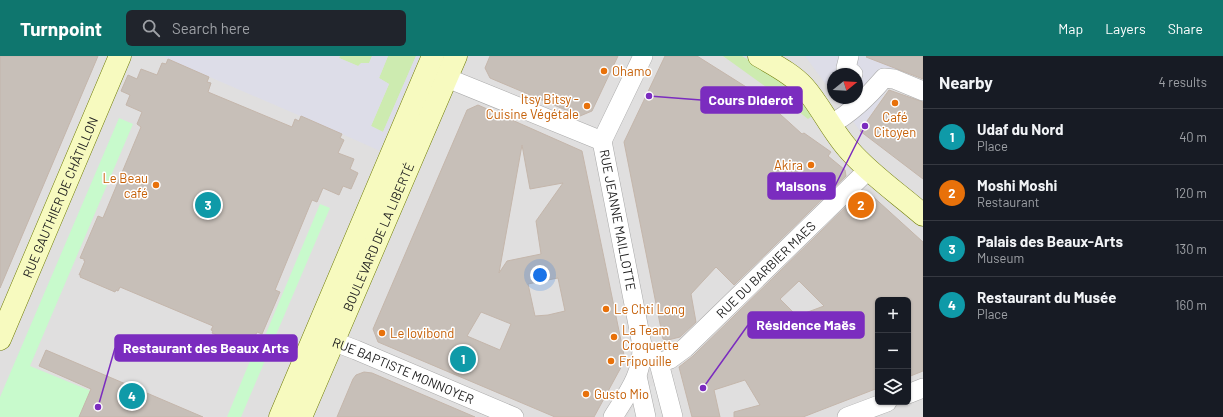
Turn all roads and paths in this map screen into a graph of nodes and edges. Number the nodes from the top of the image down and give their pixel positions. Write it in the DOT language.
graph roads {
  1 [pos="120,56"];
  2 [pos="433,56"];
  3 [pos="456,56"];
  4 [pos="643,56"];
  5 [pos="759,56"];
  6 [pos="849,56"];
  7 [pos="846,68"];
  8 [pos="447,78"];
  9 [pos="863,83"];
  10 [pos="873,91"];
  11 [pos="923,91"];
  12 [pos="830,125"];
  13 [pos="602,141"];
  14 [pos="869,169"];
  15 [pos="923,215"];
  16 [pos="324,338"];
  17 [pos="0,339"];
  18 [pos="642,345"];
  19 [pos="659,363"];
  20 [pos="636,376"];
  21 [pos="923,388"];
  22 [pos="911,393"];
  23 [pos="879,405"];
  24 [pos="280,417"];
  25 [pos="301,417"];
  26 [pos="514,417"];
  27 [pos="613,417"];
  28 [pos="646,417"];
  29 [pos="673,417"];
  30 [pos="847,417"];
  1 -- 17 [label="main road, RUE GAUTHIER DE CHÂTILLON"];
  2 -- 16 [label="main road, BOULEVARD DE LA LIBERTÉ"];
  3 -- 8 [label="main road, BOULEVARD DE LA LIBERTÉ"];
  4 -- 13 [label="street, RUE JEANNE MAILLOTTE"];
  5 -- 12 [label="main road"];
  6 -- 7 [label="street"];
  8 -- 13 [label="street"];
  8 -- 16 [label="main road, BOULEVARD DE LA LIBERTÉ"];
  9 -- 10 [label="street"];
  10 -- 11 [label="street"];
  10 -- 12 [label="street"];
  12 -- 14 [label="main road"];
  13 -- 18 [label="street, RUE JEANNE MAILLOTTE"];
  14 -- 15 [label="main road"];
  14 -- 19 [label="street, RUE DU BARBIER MAES"];
  16 -- 24 [label="main road, BOULEVARD DE LA LIBERTÉ"];
  16 -- 25 [label="main road, BOULEVARD DE LA LIBERTÉ"];
  16 -- 26 [label="street, RUE BAPTISTE MONNOYER"];
  18 -- 19 [label="street"];
  18 -- 20 [label="street, RUE JEANNE MAILLOTTE"];
  19 -- 29 [label="street"];
  20 -- 27 [label="street, RUE JEANNE MAILLOTTE"];
  20 -- 28 [label="street"];
  21 -- 22 [label="street"];
  23 -- 30 [label="street"];
}
